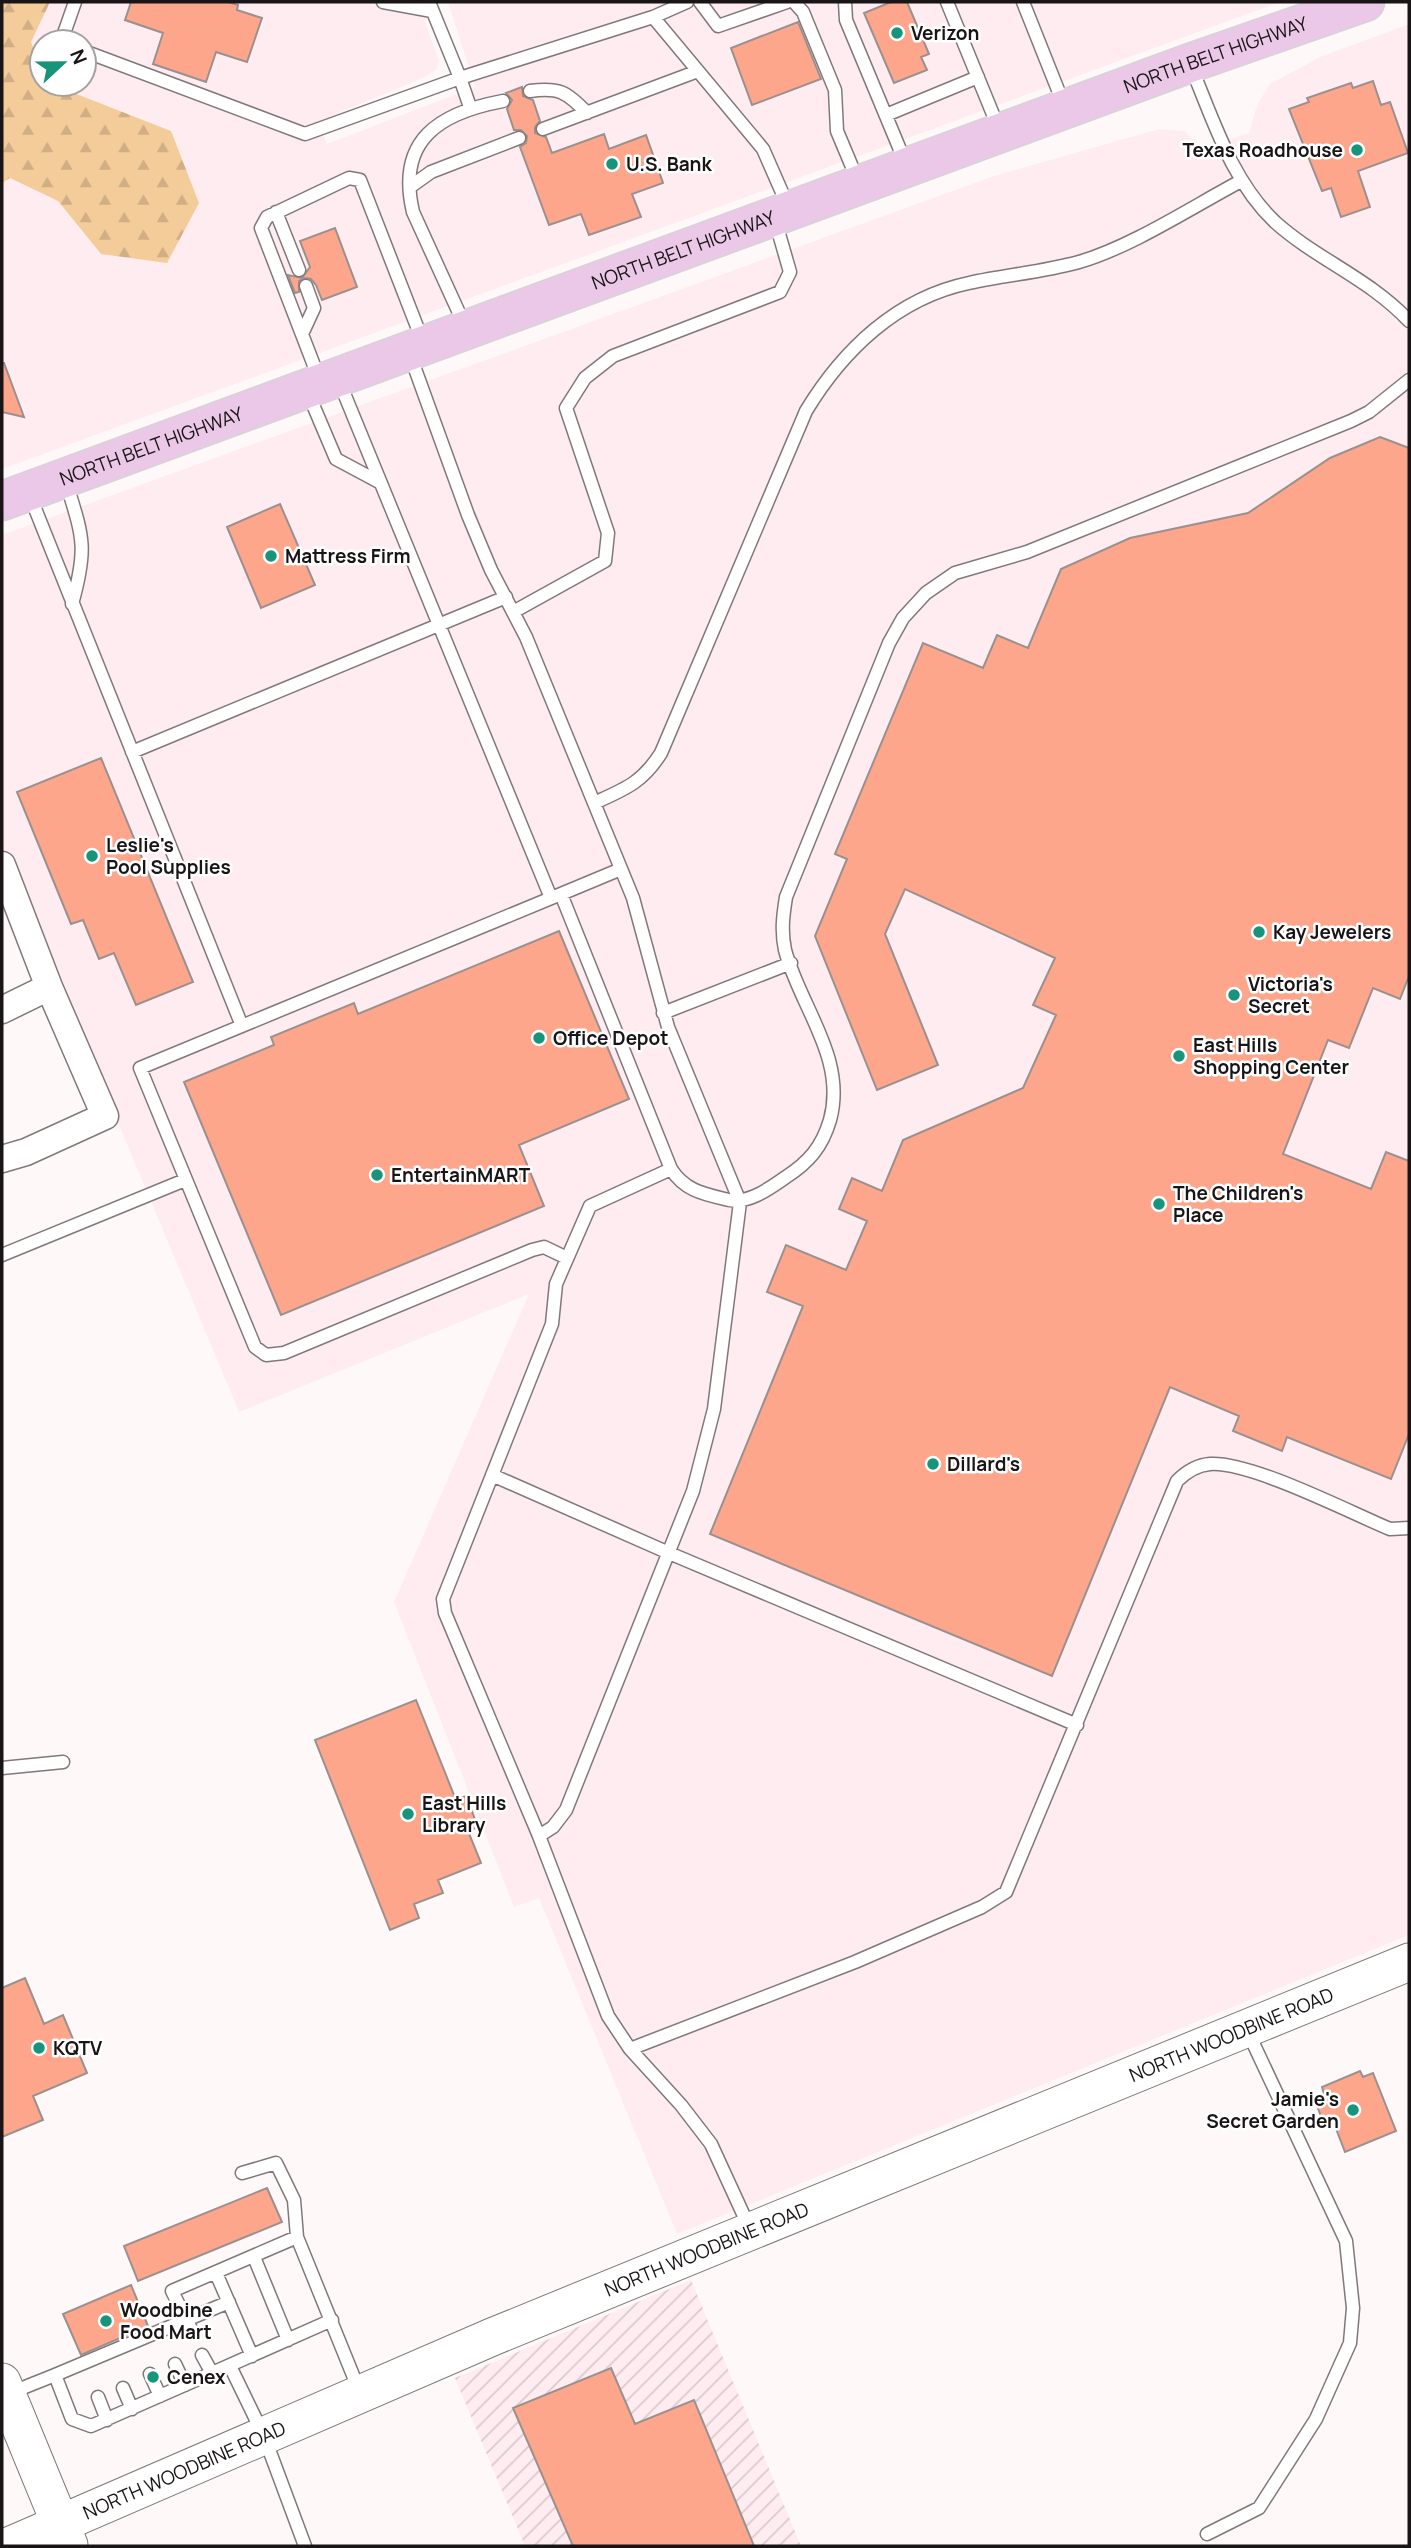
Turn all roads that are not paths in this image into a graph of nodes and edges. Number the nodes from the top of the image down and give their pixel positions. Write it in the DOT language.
graph roads {
  1 [pos="75,2"];
  2 [pos="687,2"];
  3 [pos="700,2"];
  4 [pos="787,2"];
  5 [pos="794,2"];
  6 [pos="845,2"];
  7 [pos="947,2"];
  8 [pos="1023,2"];
  9 [pos="1365,2"];
  10 [pos="390,3"];
  11 [pos="431,7"];
  12 [pos="1317,10"];
  13 [pos="653,18"];
  14 [pos="66,28"];
  15 [pos="98,56"];
  16 [pos="1190,63"];
  17 [pos="698,71"];
  18 [pos="978,77"];
  19 [pos="460,78"];
  20 [pos="530,91"];
  21 [pos="503,101"];
  22 [pos="470,107"];
  23 [pos="1065,109"];
  24 [pos="587,113"];
  25 [pos="886,115"];
  26 [pos="543,129"];
  27 [pos="1001,133"];
  28 [pos="519,138"];
  29 [pos="907,167"];
  30 [pos="1241,181"];
  31 [pos="859,185"];
  32 [pos="410,187"];
  33 [pos="276,212"];
  34 [pos="782,213"];
  35 [pos="299,270"];
  36 [pos="306,286"];
  37 [pos="1409,321"];
  38 [pos="466,330"];
  39 [pos="302,334"];
  40 [pos="416,348"];
  41 [pos="1409,380"];
  42 [pos="322,383"];
  43 [pos="64,478"];
  44 [pos="379,482"];
  45 [pos="15,496"];
  46 [pos="506,597"];
  47 [pos="72,604"];
  48 [pos="513,612"];
  49 [pos="439,625"];
  50 [pos="132,752"];
  51 [pos="594,803"];
  52 [pos="2,865"];
  53 [pos="621,869"];
  54 [pos="556,896"];
  55 [pos="791,964"];
  56 [pos="49,987"];
  57 [pos="2,1010"];
  58 [pos="663,1013"];
  59 [pos="242,1026"];
  60 [pos="2,1159"];
  61 [pos="671,1169"];
  62 [pos="185,1180"];
  63 [pos="740,1202"];
  64 [pos="2,1255"];
  65 [pos="567,1258"];
  66 [pos="492,1475"];
  67 [pos="1409,1528"];
  68 [pos="669,1553"];
  69 [pos="1077,1725"];
  70 [pos="63,1762"];
  71 [pos="2,1768"];
  72 [pos="539,1836"];
  73 [pos="1409,1962"];
  74 [pos="1245,2027"];
  75 [pos="630,2049"];
  76 [pos="242,2173"];
  77 [pos="751,2230"];
  78 [pos="297,2237"];
  79 [pos="254,2257"];
  80 [pos="216,2273"];
  81 [pos="229,2302"];
  82 [pos="332,2320"];
  83 [pos="188,2324"];
  84 [pos="288,2340"];
  85 [pos="202,2355"];
  86 [pos="251,2356"];
  87 [pos="175,2364"];
  88 [pos="230,2365"];
  89 [pos="212,2373"];
  90 [pos="150,2374"];
  91 [pos="55,2375"];
  92 [pos="185,2385"];
  93 [pos="4,2388"];
  94 [pos="123,2388"];
  95 [pos="360,2394"];
  96 [pos="160,2396"];
  97 [pos="98,2397"];
  98 [pos="132,2409"];
  99 [pos="107,2420"];
  100 [pos="264,2436"];
  101 [pos="1207,2534"];
  102 [pos="65,2535"];
  103 [pos="9,2546"];
  104 [pos="305,2546"];
  1 -- 14 [label="lane"];
  2 -- 13 [label="lane"];
  3 -- 4 [label="lane"];
  5 -- 31 [label="lane"];
  6 -- 25 [label="lane"];
  7 -- 18 [label="lane"];
  8 -- 23 [label="lane"];
  9 -- 12 [label="main road, NORTH BELT HIGHWAY"];
  10 -- 11 [label="lane"];
  11 -- 19 [label="lane"];
  12 -- 16 [label="main road, NORTH BELT HIGHWAY"];
  13 -- 17 [label="lane"];
  13 -- 19 [label="lane"];
  15 -- 19 [label="lane"];
  16 -- 23 [label="main road, NORTH BELT HIGHWAY"];
  16 -- 30 [label="lane"];
  17 -- 24 [label="lane"];
  17 -- 34 [label="lane"];
  18 -- 25 [label="lane"];
  18 -- 27 [label="lane"];
  19 -- 22 [label="lane"];
  20 -- 24 [label="lane"];
  21 -- 22 [label="lane"];
  22 -- 32 [label="lane"];
  23 -- 27 [label="main road, NORTH BELT HIGHWAY"];
  24 -- 26 [label="lane"];
  25 -- 29 [label="lane"];
  27 -- 29 [label="main road, NORTH BELT HIGHWAY"];
  28 -- 32 [label="lane"];
  29 -- 31 [label="main road, NORTH BELT HIGHWAY"];
  30 -- 37 [label="lane"];
  30 -- 51 [label="lane"];
  31 -- 34 [label="main road, NORTH BELT HIGHWAY"];
  32 -- 38 [label="lane"];
  33 -- 35 [label="lane"];
  33 -- 39 [label="lane"];
  33 -- 40 [label="lane"];
  34 -- 38 [label="main road, NORTH BELT HIGHWAY"];
  34 -- 48 [label="lane"];
  36 -- 39 [label="lane"];
  38 -- 40 [label="main road, NORTH BELT HIGHWAY"];
  39 -- 42 [label="lane"];
  40 -- 42 [label="main road, NORTH BELT HIGHWAY"];
  40 -- 46 [label="lane"];
  41 -- 55 [label="lane"];
  42 -- 43 [label="main road, NORTH BELT HIGHWAY"];
  42 -- 44 [label="lane"];
  42 -- 44 [label="lane"];
  43 -- 45 [label="main road, NORTH BELT HIGHWAY"];
  43 -- 47 [label="lane"];
  44 -- 49 [label="lane"];
  45 -- 47 [label="lane"];
  46 -- 48 [label="lane"];
  46 -- 49 [label="lane"];
  47 -- 50 [label="lane"];
  48 -- 51 [label="lane"];
  49 -- 50 [label="lane"];
  49 -- 54 [label="lane"];
  50 -- 59 [label="lane"];
  51 -- 53 [label="lane"];
  52 -- 56 [label="street"];
  53 -- 54 [label="lane"];
  53 -- 58 [label="lane"];
  54 -- 59 [label="lane"];
  54 -- 61 [label="lane"];
  55 -- 58 [label="lane"];
  55 -- 63 [label="lane"];
  56 -- 57 [label="street"];
  56 -- 60 [label="street"];
  58 -- 63 [label="lane"];
  59 -- 62 [label="lane"];
  61 -- 63 [label="lane"];
  61 -- 65 [label="lane"];
  62 -- 64 [label="lane"];
  62 -- 65 [label="lane"];
  63 -- 68 [label="lane"];
  65 -- 66 [label="lane"];
  66 -- 68 [label="lane"];
  66 -- 72 [label="lane"];
  67 -- 69 [label="lane"];
  68 -- 69 [label="lane"];
  68 -- 72 [label="lane"];
  69 -- 75 [label="lane"];
  70 -- 71 [label="lane"];
  72 -- 75 [label="lane"];
  73 -- 74 [label="main road, NORTH WOODBINE ROAD"];
  74 -- 77 [label="main road, NORTH WOODBINE ROAD"];
  74 -- 101 [label="lane"];
  75 -- 77 [label="lane"];
  76 -- 78 [label="lane"];
  77 -- 95 [label="main road, NORTH WOODBINE ROAD"];
  78 -- 79 [label="lane"];
  78 -- 82 [label="lane"];
  79 -- 80 [label="lane"];
  79 -- 84 [label="lane"];
  80 -- 81 [label="lane"];
  80 -- 83 [label="lane"];
  81 -- 83 [label="lane"];
  81 -- 86 [label="lane"];
  82 -- 84 [label="lane"];
  82 -- 95 [label="lane"];
  83 -- 91 [label="lane"];
  84 -- 86 [label="lane"];
  85 -- 89 [label="lane"];
  86 -- 88 [label="lane"];
  87 -- 92 [label="lane"];
  88 -- 89 [label="lane"];
  88 -- 100 [label="lane"];
  89 -- 92 [label="lane"];
  90 -- 96 [label="lane"];
  91 -- 93 [label="lane"];
  91 -- 99 [label="lane"];
  92 -- 96 [label="lane"];
  93 -- 102 [label="main road"];
  94 -- 98 [label="lane"];
  95 -- 100 [label="main road, NORTH WOODBINE ROAD"];
  96 -- 98 [label="lane"];
  97 -- 99 [label="lane"];
  98 -- 99 [label="lane"];
  100 -- 102 [label="main road, NORTH WOODBINE ROAD"];
  100 -- 104 [label="lane"];
  102 -- 103 [label="main road, NORTH WOODBINE ROAD"];
}
